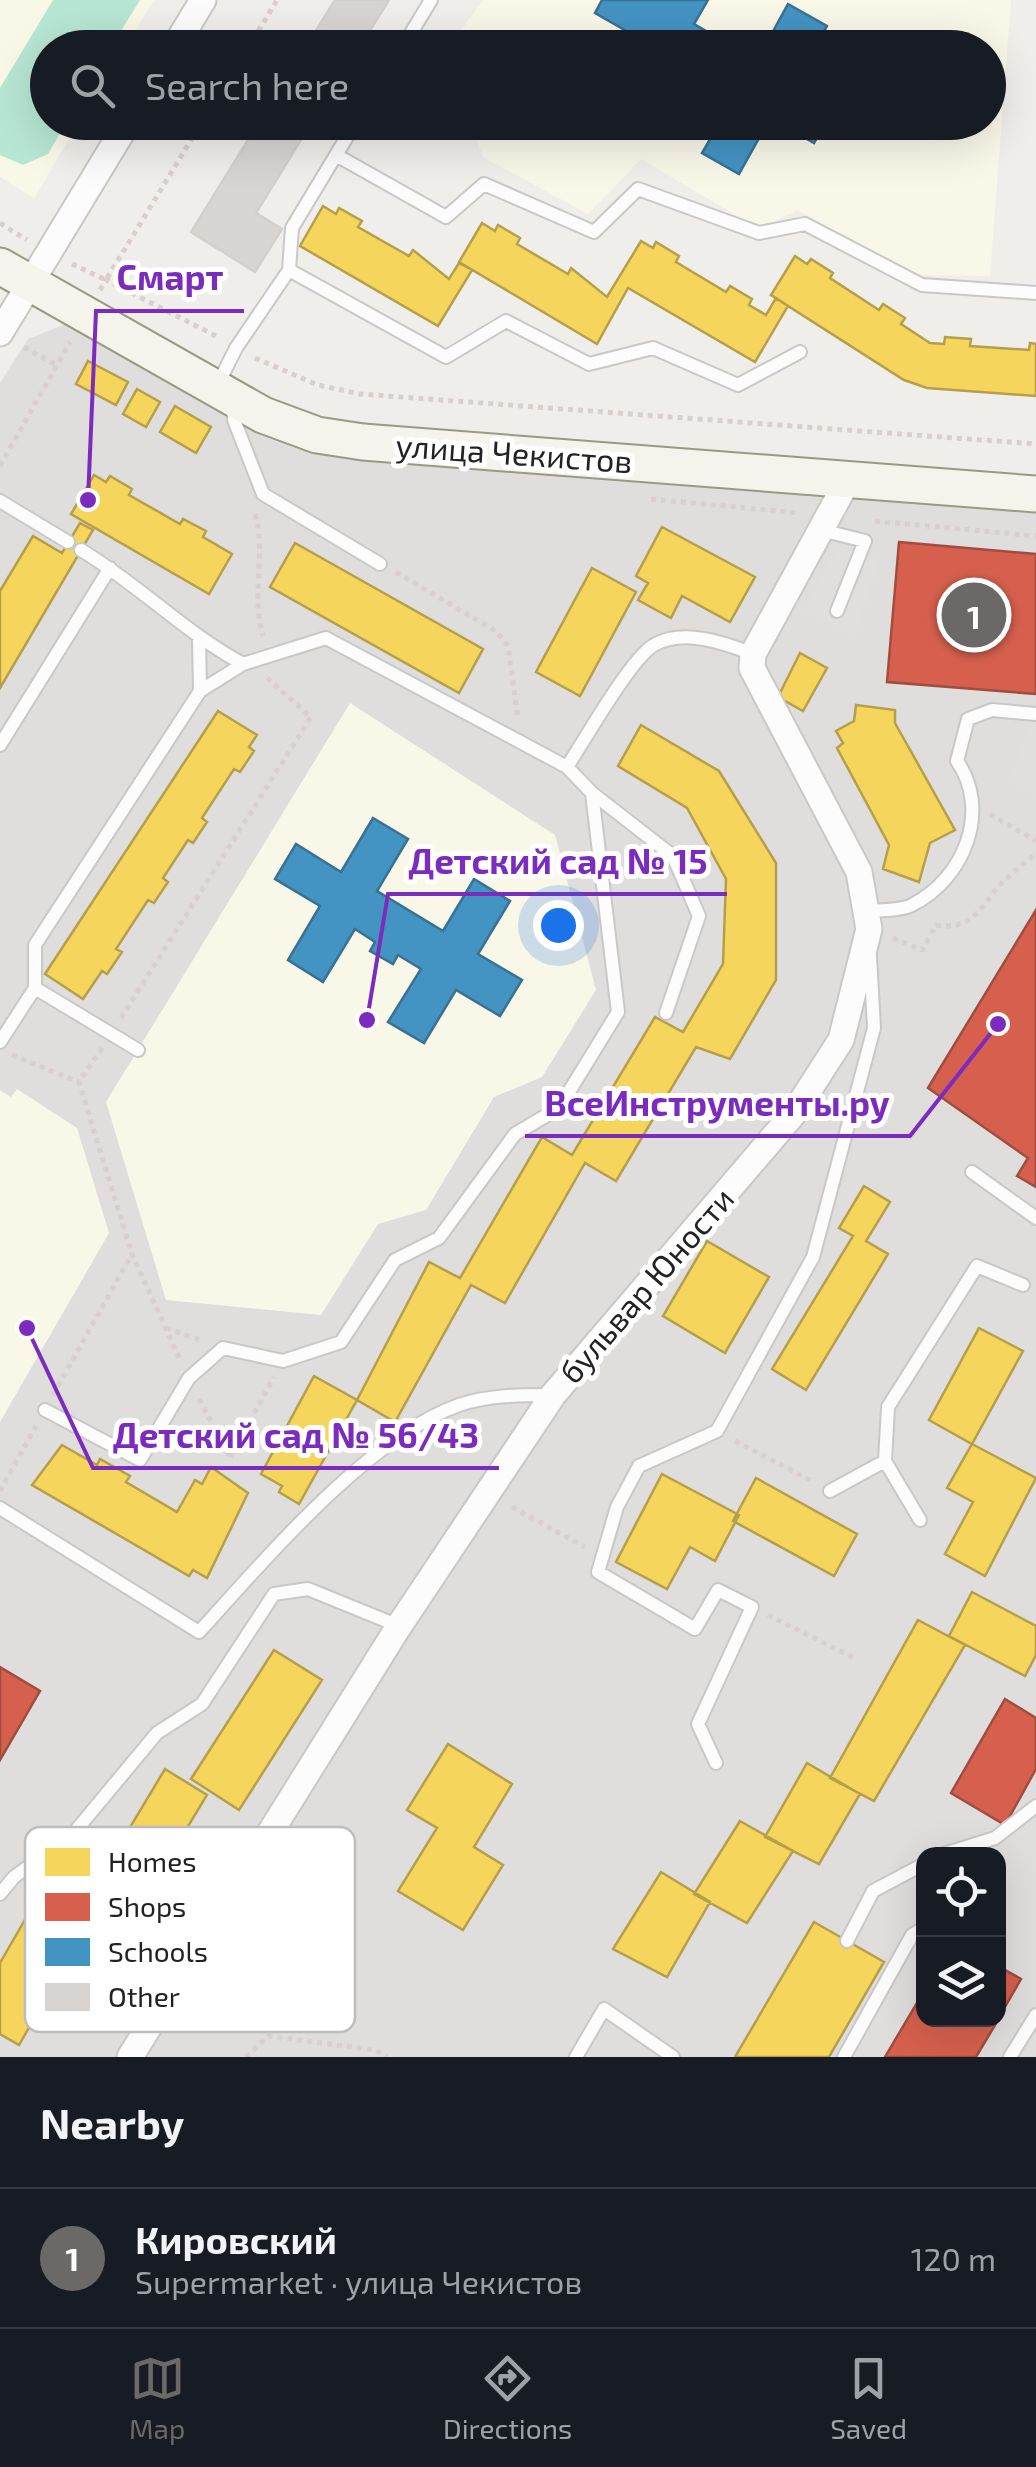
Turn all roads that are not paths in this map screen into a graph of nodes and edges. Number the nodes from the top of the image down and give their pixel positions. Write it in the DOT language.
graph roads {
  1 [pos="203,0"];
  2 [pos="432,0"];
  3 [pos="185,30"];
  4 [pos="413,30"];
  5 [pos="117,140"];
  6 [pos="345,140"];
  7 [pos="336,155"];
  8 [pos="289,270"];
  9 [pos="15,275"];
  10 [pos="1036,293"];
  11 [pos="0,333"];
  12 [pos="800,352"];
  13 [pos="224,394"];
  14 [pos="848,480"];
  15 [pos="1036,494"];
  16 [pos="0,501"];
  17 [pos="821,530"];
  18 [pos="68,542"];
  19 [pos="81,550"];
  20 [pos="380,564"];
  21 [pos="110,568"];
  22 [pos="836,611"];
  23 [pos="200,640"];
  24 [pos="753,654"];
  25 [pos="243,664"];
  26 [pos="200,691"];
  27 [pos="1036,714"];
  28 [pos="0,745"];
  29 [pos="567,766"];
  30 [pos="592,793"];
  31 [pos="868,920"];
  32 [pos="34,988"];
  33 [pos="666,1013"];
  34 [pos="0,1042"];
  35 [pos="138,1050"];
  36 [pos="972,1172"];
  37 [pos="1036,1218"];
  38 [pos="1023,1285"];
  39 [pos="553,1395"];
  40 [pos="45,1410"];
  41 [pos="885,1461"];
  42 [pos="830,1491"];
  43 [pos="0,1508"];
  44 [pos="920,1520"];
  45 [pos="399,1626"];
  46 [pos="716,1762"];
  47 [pos="1036,1806"];
  48 [pos="80,1827"];
  49 [pos="274,1827"];
  50 [pos="966,1847"];
  51 [pos="916,1868"];
  52 [pos="25,1869"];
  53 [pos="0,1894"];
  54 [pos="916,1932"];
  55 [pos="847,1942"];
  56 [pos="1036,2015"];
  57 [pos="146,2032"];
  58 [pos="130,2057"];
  59 [pos="576,2057"];
  60 [pos="673,2057"];
  61 [pos="844,2057"];
  62 [pos="1010,2057"];
  1 -- 3 [label="street"];
  2 -- 4 [label="lane"];
  5 -- 9 [label="street"];
  6 -- 7 [label="lane"];
  7 -- 8 [label="lane"];
  7 -- 10 [label="lane"];
  8 -- 12 [label="lane"];
  8 -- 13 [label="lane"];
  9 -- 11 [label="street"];
  9 -- 13 [label="street, улица Чекистов"];
  13 -- 14 [label="street, улица Чекистов"];
  13 -- 20 [label="lane"];
  14 -- 15 [label="street, улица Чекистов"];
  14 -- 17 [label="street"];
  16 -- 18 [label="lane"];
  17 -- 22 [label="lane"];
  17 -- 24 [label="street"];
  19 -- 21 [label="lane"];
  21 -- 23 [label="lane"];
  21 -- 28 [label="lane"];
  23 -- 25 [label="lane"];
  23 -- 26 [label="lane"];
  24 -- 29 [label="lane"];
  24 -- 31 [label="street, бульвар Юности"];
  25 -- 26 [label="lane"];
  25 -- 29 [label="lane"];
  26 -- 32 [label="lane"];
  27 -- 31 [label="lane"];
  29 -- 30 [label="lane"];
  30 -- 33 [label="lane"];
  30 -- 40 [label="lane"];
  31 -- 39 [label="street, бульвар Юности"];
  31 -- 46 [label="lane"];
  32 -- 34 [label="lane"];
  32 -- 35 [label="lane"];
  36 -- 37 [label="lane"];
  38 -- 41 [label="lane"];
  39 -- 43 [label="lane"];
  39 -- 45 [label="street, бульвар Юности"];
  41 -- 42 [label="lane"];
  41 -- 44 [label="lane"];
  45 -- 48 [label="lane"];
  45 -- 49 [label="street, бульвар Юности"];
  47 -- 50 [label="lane"];
  51 -- 55 [label="lane"];
  52 -- 53 [label="lane"];
  54 -- 61 [label="lane"];
  56 -- 62 [label="lane"];
  57 -- 58 [label="street, бульвар Юности"];
  59 -- 60 [label="lane"];
}
